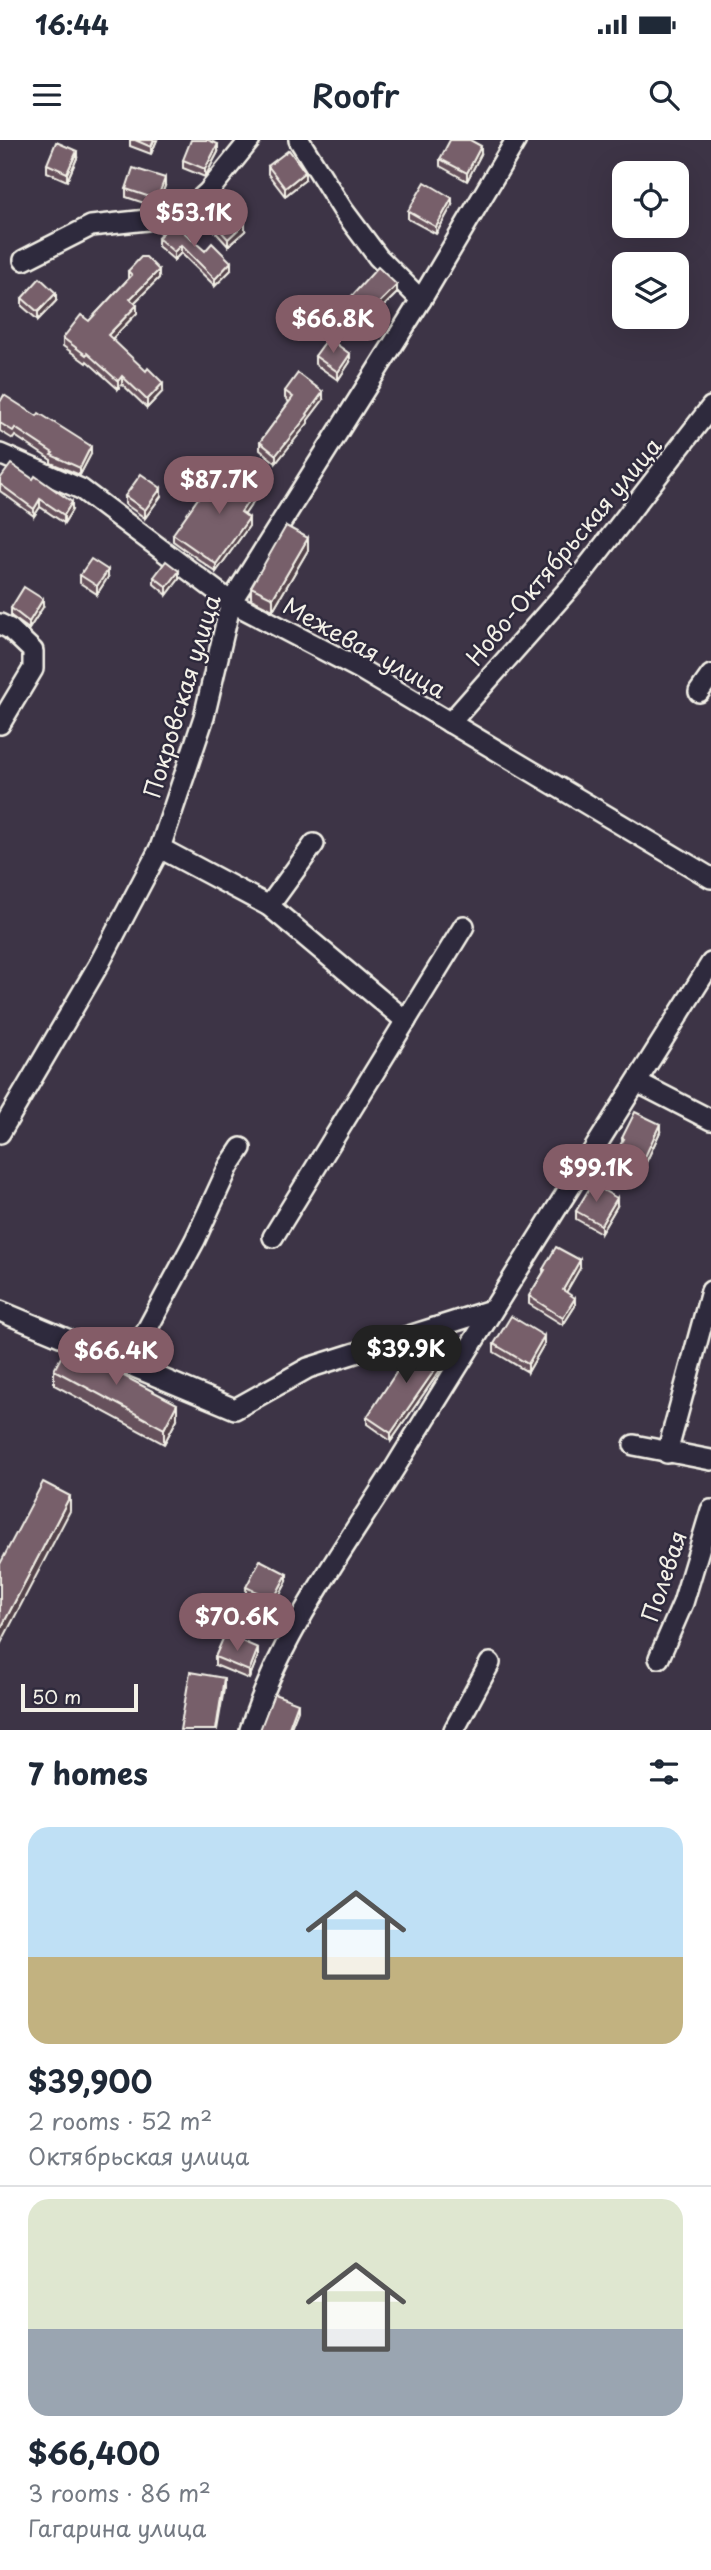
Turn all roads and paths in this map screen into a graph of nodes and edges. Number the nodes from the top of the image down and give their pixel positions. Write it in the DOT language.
graph roads {
  1 [pos="250,140"];
  2 [pos="299,140"];
  3 [pos="516,140"];
  4 [pos="24,260"];
  5 [pos="421,300"];
  6 [pos="711,407"];
  7 [pos="0,454"];
  8 [pos="231,602"];
  9 [pos="0,624"];
  10 [pos="711,674"];
  11 [pos="699,692"];
  12 [pos="450,723"];
  13 [pos="0,724"];
  14 [pos="314,844"];
  15 [pos="160,848"];
  16 [pos="711,878"];
  17 [pos="270,906"];
  18 [pos="464,926"];
  19 [pos="711,963"];
  20 [pos="406,1021"];
  21 [pos="637,1082"];
  22 [pos="711,1121"];
  23 [pos="0,1133"];
  24 [pos="240,1148"];
  25 [pos="273,1237"];
  26 [pos="711,1291"];
  27 [pos="491,1310"];
  28 [pos="0,1311"];
  29 [pos="128,1364"];
  30 [pos="634,1445"];
  31 [pos="667,1453"];
  32 [pos="711,1460"];
  33 [pos="711,1510"];
  34 [pos="659,1658"];
  35 [pos="490,1663"];
  36 [pos="250,1730"];
  37 [pos="454,1730"];
  1 -- 4 [label="street"];
  2 -- 5 [label="street"];
  3 -- 5 [label="street, Покровская улица"];
  5 -- 8 [label="street, Покровская улица"];
  6 -- 12 [label="street, Ново-Октябрьская улица"];
  7 -- 8 [label="street, Межевая улица"];
  8 -- 12 [label="street, Межевая улица"];
  8 -- 15 [label="street, Покровская улица"];
  9 -- 13 [label="street"];
  10 -- 11 [label="street"];
  12 -- 16 [label="street, Межевая улица"];
  14 -- 17 [label="street"];
  15 -- 17 [label="street"];
  15 -- 23 [label="street, Покровская улица"];
  17 -- 20 [label="street"];
  18 -- 20 [label="street"];
  19 -- 21 [label="street"];
  20 -- 25 [label="street"];
  21 -- 22 [label="street"];
  21 -- 27 [label="street"];
  24 -- 29 [label="street"];
  26 -- 31 [label="street"];
  27 -- 29 [label="street"];
  27 -- 36 [label="street"];
  28 -- 29 [label="street"];
  30 -- 31 [label="street"];
  31 -- 32 [label="street"];
  33 -- 34 [label="street, Полевая"];
  35 -- 37 [label="street"];
}
